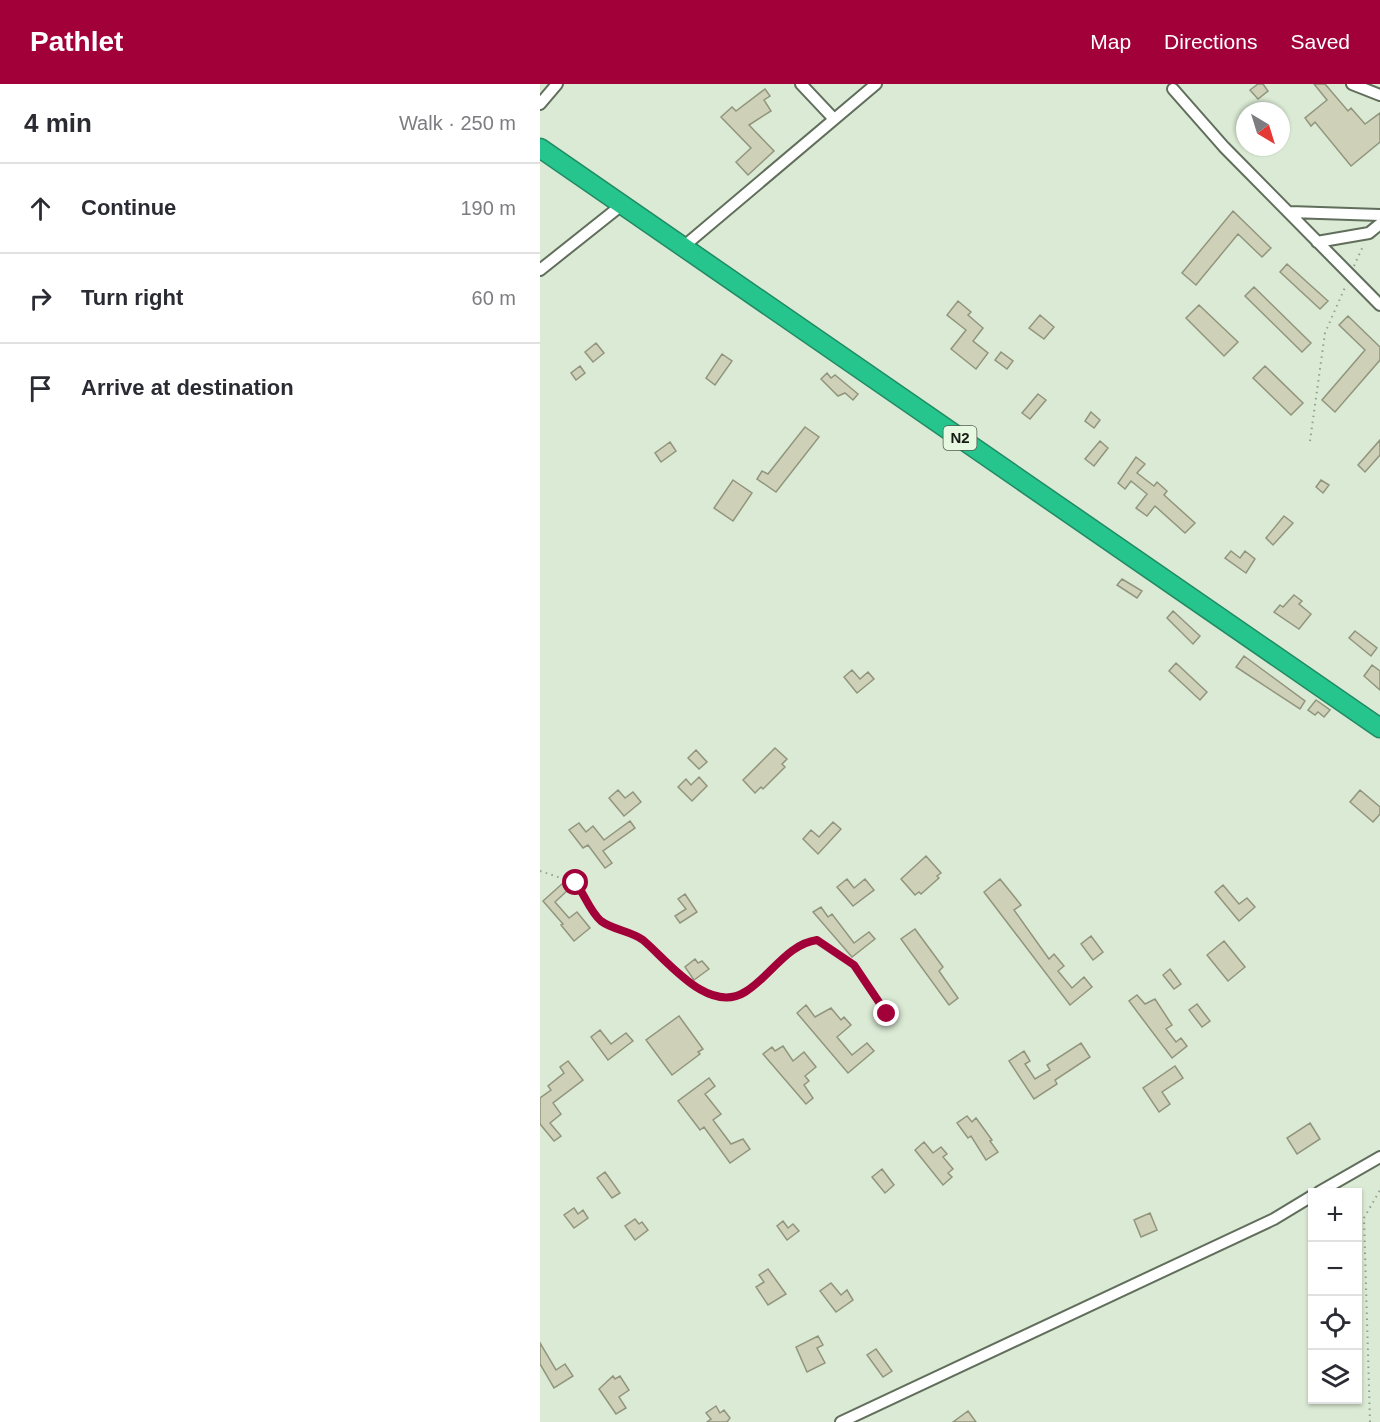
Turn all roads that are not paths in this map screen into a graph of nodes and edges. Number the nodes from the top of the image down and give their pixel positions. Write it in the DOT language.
graph roads {
  1 [pos="557,84"];
  2 [pos="801,84"];
  3 [pos="876,84"];
  4 [pos="1352,84"];
  5 [pos="1173,89"];
  6 [pos="1380,95"];
  7 [pos="540,104"];
  8 [pos="834,119"];
  9 [pos="540,148"];
  10 [pos="623,204"];
  11 [pos="1290,212"];
  12 [pos="1380,215"];
  13 [pos="1380,224"];
  14 [pos="1317,242"];
  15 [pos="683,247"];
  16 [pos="540,270"];
  17 [pos="1380,305"];
  18 [pos="1380,728"];
  19 [pos="1380,1156"];
  20 [pos="1326,1188"];
  21 [pos="1308,1198"];
  22 [pos="841,1422"];
  1 -- 7 [label="street"];
  2 -- 8 [label="street"];
  3 -- 8 [label="street"];
  4 -- 6 [label="street"];
  5 -- 11 [label="street"];
  8 -- 15 [label="street"];
  9 -- 10 [label="highway, N2"];
  10 -- 15 [label="highway, N2"];
  10 -- 16 [label="street"];
  11 -- 12 [label="street"];
  11 -- 14 [label="street"];
  13 -- 14 [label="street"];
  14 -- 17 [label="street"];
  15 -- 18 [label="highway, N2"];
  19 -- 20 [label="street"];
  21 -- 22 [label="street"];
}
